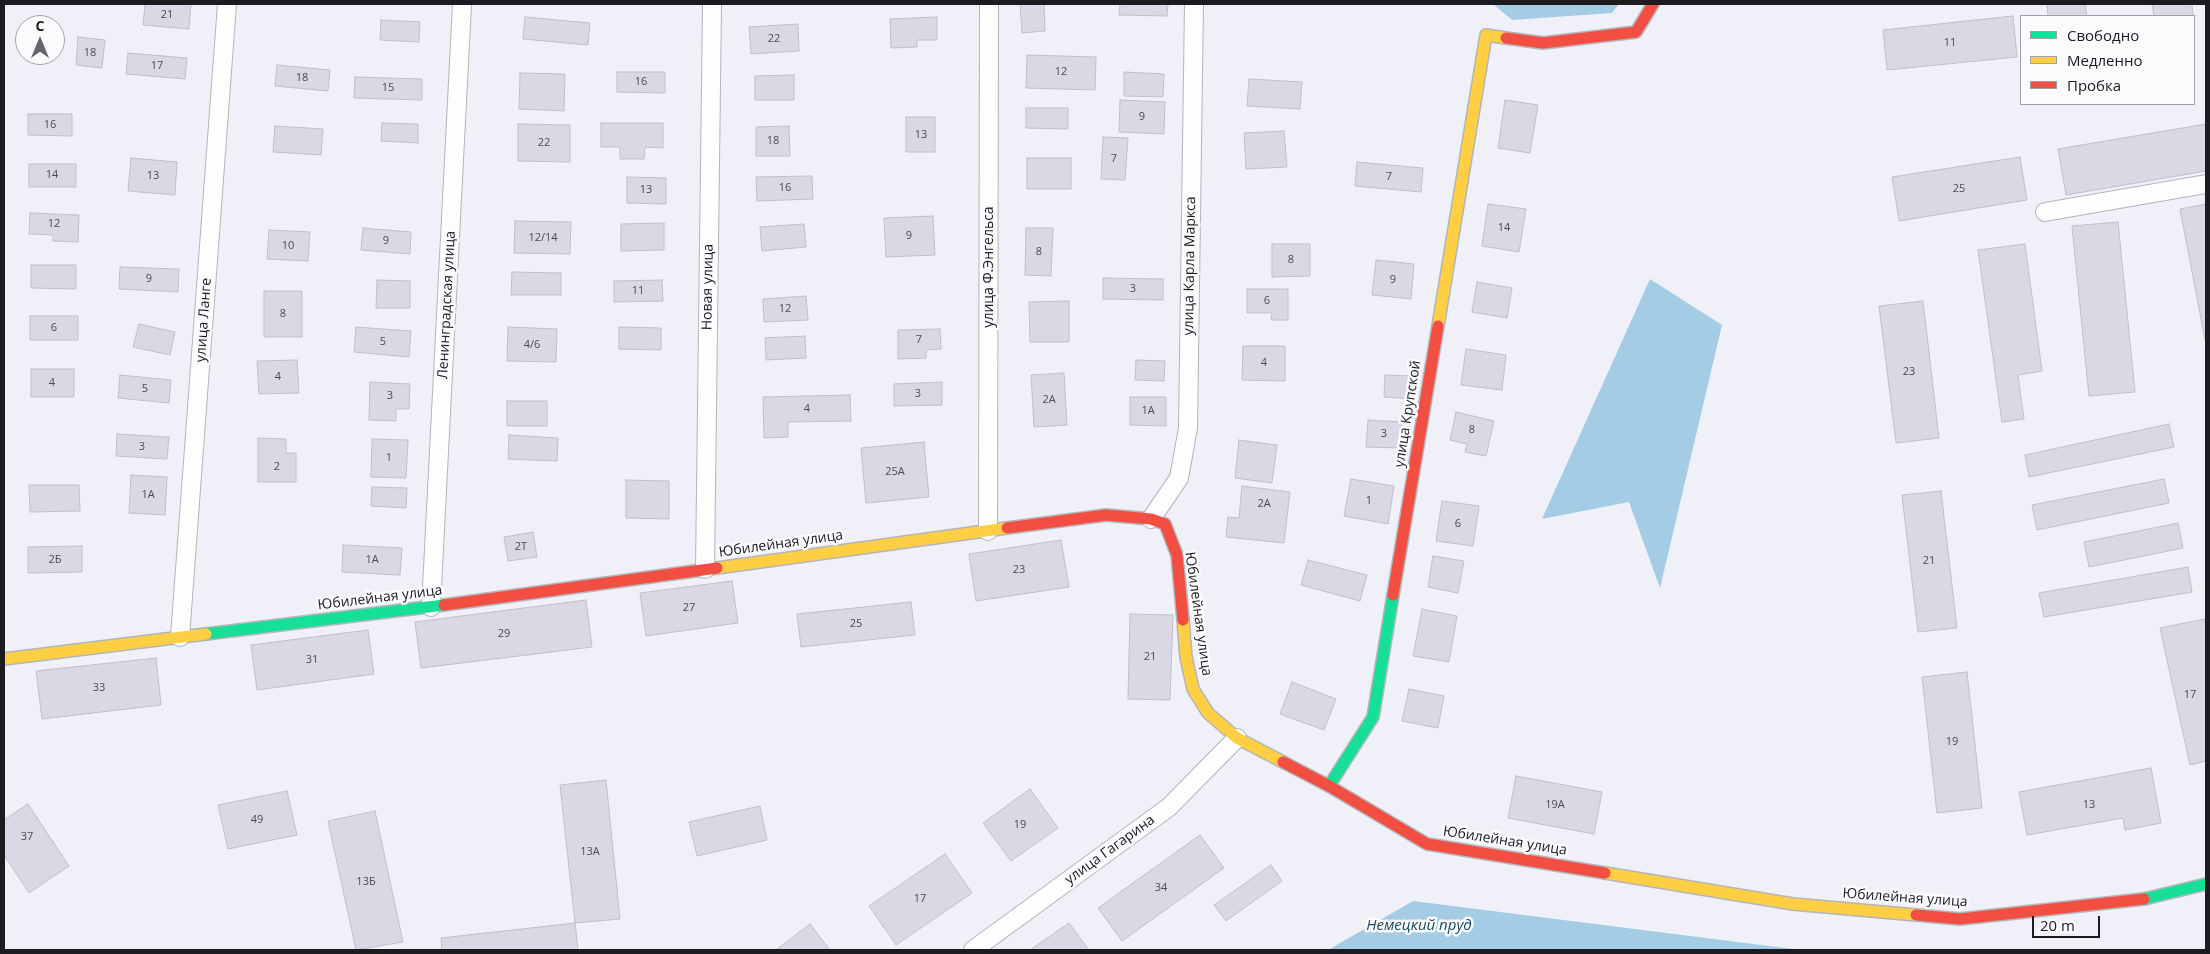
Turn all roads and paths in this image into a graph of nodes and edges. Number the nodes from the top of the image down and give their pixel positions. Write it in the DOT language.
graph roads {
  1 [pos="227,4"];
  2 [pos="462,4"];
  3 [pos="712,4"];
  4 [pos="989,4"];
  5 [pos="1194,4"];
  6 [pos="1653,4"];
  7 [pos="2206,184"];
  8 [pos="2045,212"];
  9 [pos="1151,519"];
  10 [pos="988,531"];
  11 [pos="704,569"];
  12 [pos="431,607"];
  13 [pos="180,637"];
  14 [pos="4,659"];
  15 [pos="1237,738"];
  16 [pos="1329,786"];
  17 [pos="2206,884"];
  18 [pos="973,950"];
  1 -- 13 [label="street, улица Ланге"];
  2 -- 12 [label="street, Ленинградская улица"];
  3 -- 11 [label="street, Новая улица"];
  4 -- 10 [label="street, улица Ф.Энгельса"];
  5 -- 9 [label="street, улица Карла Маркса"];
  6 -- 16 [label="street, улица Крупской"];
  7 -- 8 [label="street"];
  9 -- 10 [label="street, Юбилейная улица"];
  9 -- 15 [label="street, Юбилейная улица"];
  10 -- 11 [label="street, Юбилейная улица"];
  11 -- 12 [label="street, Юбилейная улица"];
  12 -- 13 [label="street, Юбилейная улица"];
  13 -- 14 [label="street, Юбилейная улица"];
  15 -- 16 [label="street, Юбилейная улица"];
  15 -- 18 [label="street, улица Гагарина"];
  16 -- 17 [label="street, Юбилейная улица"];
}
